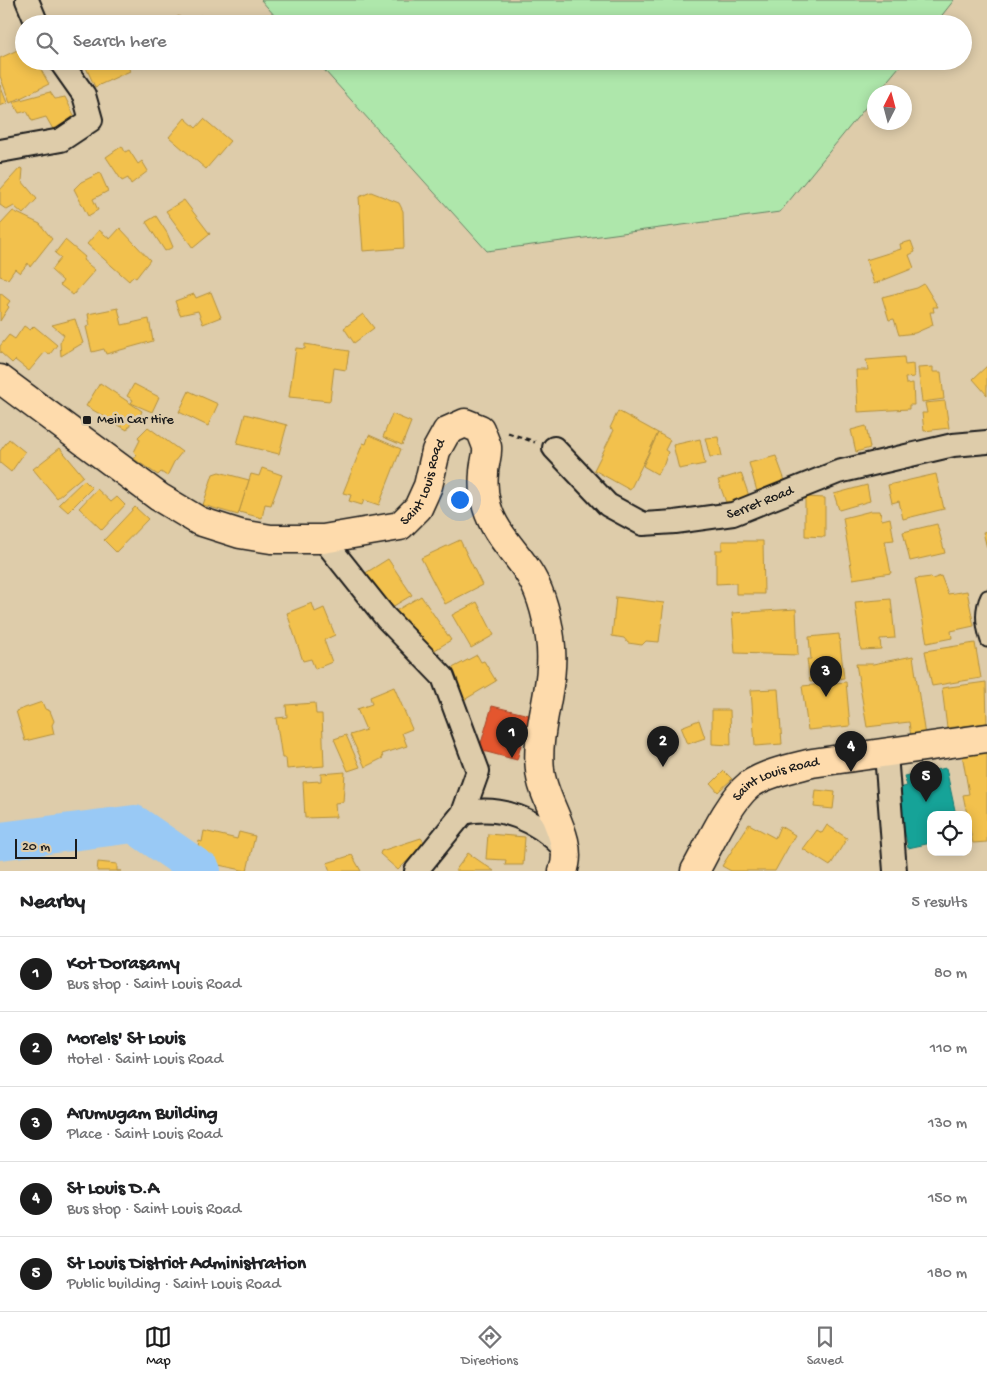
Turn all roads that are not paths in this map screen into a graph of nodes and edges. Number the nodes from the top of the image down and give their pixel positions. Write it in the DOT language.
graph roads {
  1 [pos="27,0"];
  2 [pos="33,15"];
  3 [pos="66,70"];
  4 [pos="0,151"];
  5 [pos="0,378"];
  6 [pos="987,442"];
  7 [pos="554,448"];
  8 [pos="323,539"];
  9 [pos="987,596"];
  10 [pos="987,641"];
  11 [pos="987,738"];
  12 [pos="886,754"];
  13 [pos="463,813"];
  14 [pos="564,859"];
  15 [pos="416,871"];
  16 [pos="695,871"];
  17 [pos="894,871"];
  1 -- 2 [label="street"];
  3 -- 4 [label="street"];
  5 -- 8 [label="main road, Saint Louis Road"];
  6 -- 7 [label="street, Serret Road"];
  8 -- 13 [label="street"];
  8 -- 14 [label="main road, Saint Louis Road"];
  9 -- 10 [label="lane"];
  11 -- 12 [label="main road, Saint Louis Road"];
  12 -- 16 [label="main road, Saint Louis Road"];
  12 -- 17 [label="street"];
  13 -- 14 [label="street"];
  13 -- 15 [label="street"];
}
